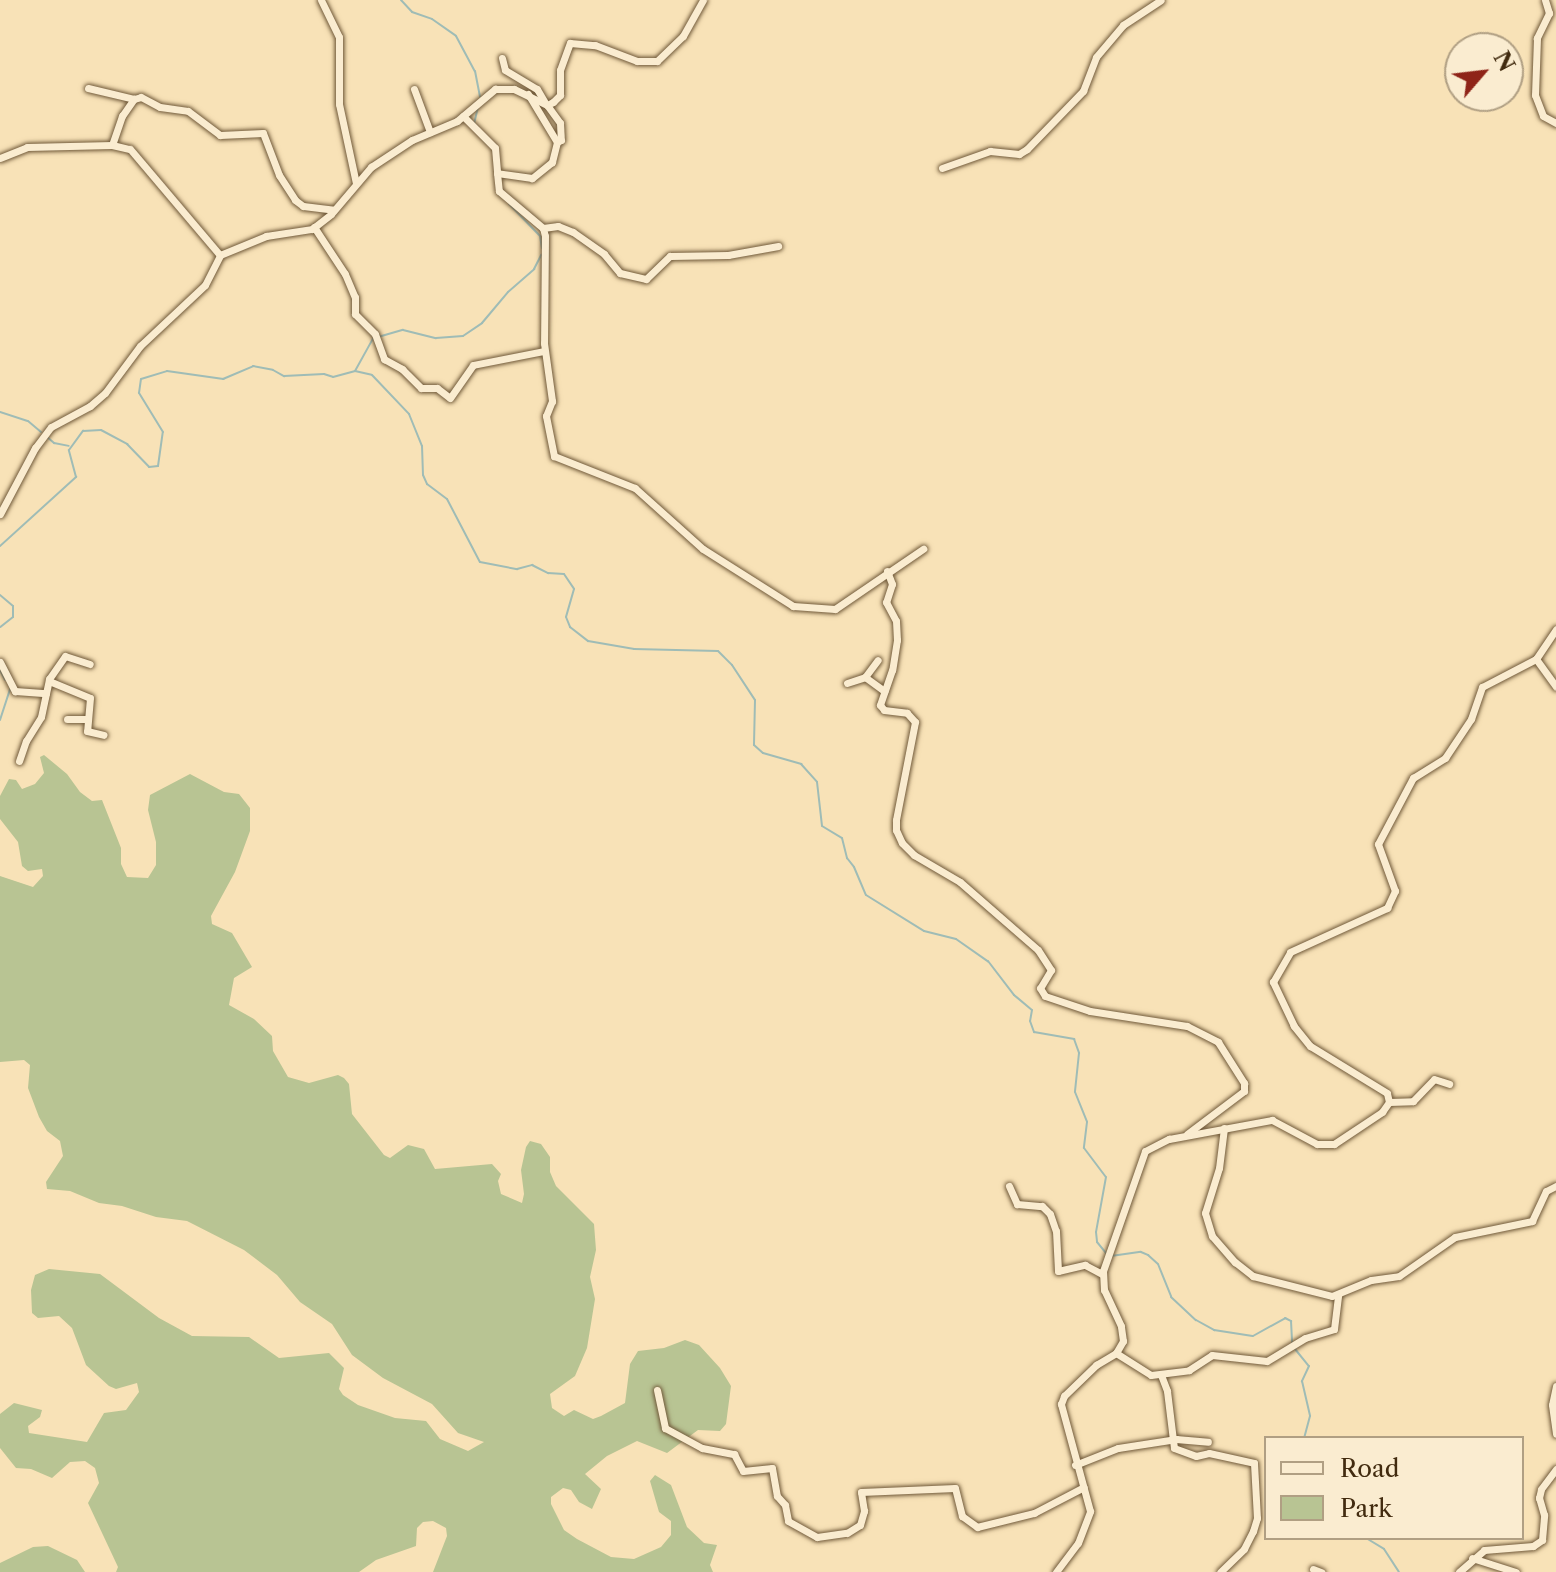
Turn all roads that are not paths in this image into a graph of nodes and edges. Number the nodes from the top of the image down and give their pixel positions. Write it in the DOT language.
graph roads {
  1 [pos="321,0"];
  2 [pos="703,0"];
  3 [pos="1161,0"];
  4 [pos="1545,0"];
  5 [pos="502,58"];
  6 [pos="88,88"];
  7 [pos="414,89"];
  8 [pos="528,94"];
  9 [pos="134,99"];
  10 [pos="546,104"];
  11 [pos="463,116"];
  12 [pos="1556,123"];
  13 [pos="430,132"];
  14 [pos="557,142"];
  15 [pos="112,145"];
  16 [pos="0,158"];
  17 [pos="942,168"];
  18 [pos="497,173"];
  19 [pos="356,183"];
  20 [pos="334,210"];
  21 [pos="314,227"];
  22 [pos="543,228"];
  23 [pos="778,246"];
  24 [pos="220,255"];
  25 [pos="544,351"];
  26 [pos="0,514"];
  27 [pos="923,549"];
  28 [pos="887,571"];
  29 [pos="1556,629"];
  30 [pos="1536,659"];
  31 [pos="878,660"];
  32 [pos="0,662"];
  33 [pos="90,664"];
  34 [pos="865,677"];
  35 [pos="49,681"];
  36 [pos="847,683"];
  37 [pos="1556,687"];
  38 [pos="884,691"];
  39 [pos="46,693"];
  40 [pos="67,719"];
  41 [pos="86,719"];
  42 [pos="104,735"];
  43 [pos="19,761"];
  44 [pos="1449,1084"];
  45 [pos="1389,1102"];
  46 [pos="1224,1128"];
  47 [pos="1181,1136"];
  48 [pos="1009,1186"];
  49 [pos="1556,1186"];
  50 [pos="1102,1274"];
  51 [pos="1338,1294"];
  52 [pos="1116,1353"];
  53 [pos="1161,1375"];
  54 [pos="1556,1386"];
  55 [pos="657,1390"];
  56 [pos="1556,1434"];
  57 [pos="1171,1441"];
  58 [pos="1208,1442"];
  59 [pos="1075,1465"];
  60 [pos="1556,1469"];
  61 [pos="1084,1487"];
  62 [pos="1472,1558"];
  63 [pos="1056,1572"];
  64 [pos="1220,1572"];
  65 [pos="1459,1572"];
  66 [pos="1516,1572"];
  1 -- 19 [label="street"];
  2 -- 10 [label="street"];
  3 -- 17 [label="street"];
  4 -- 12 [label="street"];
  5 -- 10 [label="street"];
  6 -- 9 [label="street"];
  7 -- 13 [label="street"];
  8 -- 10 [label="street"];
  8 -- 11 [label="street"];
  8 -- 14 [label="street"];
  9 -- 15 [label="street"];
  9 -- 20 [label="street"];
  10 -- 14 [label="street"];
  11 -- 13 [label="street"];
  11 -- 18 [label="street"];
  13 -- 19 [label="street"];
  14 -- 18 [label="street"];
  15 -- 16 [label="street"];
  15 -- 24 [label="street"];
  18 -- 22 [label="street"];
  19 -- 20 [label="street"];
  20 -- 21 [label="street"];
  21 -- 24 [label="street"];
  21 -- 25 [label="street"];
  22 -- 23 [label="street"];
  22 -- 25 [label="street"];
  24 -- 26 [label="street"];
  25 -- 28 [label="street"];
  27 -- 28 [label="street"];
  28 -- 38 [label="street"];
  29 -- 30 [label="street"];
  30 -- 37 [label="street"];
  30 -- 45 [label="street"];
  31 -- 34 [label="street"];
  32 -- 39 [label="street"];
  33 -- 35 [label="street"];
  34 -- 36 [label="street"];
  34 -- 38 [label="street"];
  35 -- 39 [label="street"];
  35 -- 41 [label="street"];
  38 -- 47 [label="street"];
  39 -- 43 [label="street"];
  40 -- 41 [label="street"];
  41 -- 42 [label="street"];
  44 -- 45 [label="street"];
  45 -- 46 [label="street"];
  46 -- 47 [label="street"];
  46 -- 51 [label="street"];
  47 -- 50 [label="street"];
  48 -- 50 [label="street"];
  49 -- 51 [label="street"];
  50 -- 52 [label="street"];
  51 -- 53 [label="street"];
  52 -- 53 [label="street"];
  52 -- 59 [label="street"];
  53 -- 57 [label="street"];
  54 -- 56 [label="street"];
  55 -- 61 [label="street"];
  57 -- 58 [label="street"];
  57 -- 59 [label="street"];
  57 -- 64 [label="street"];
  59 -- 61 [label="street"];
  60 -- 62 [label="street"];
  61 -- 63 [label="street"];
  62 -- 65 [label="street"];
  62 -- 66 [label="street"];
}
